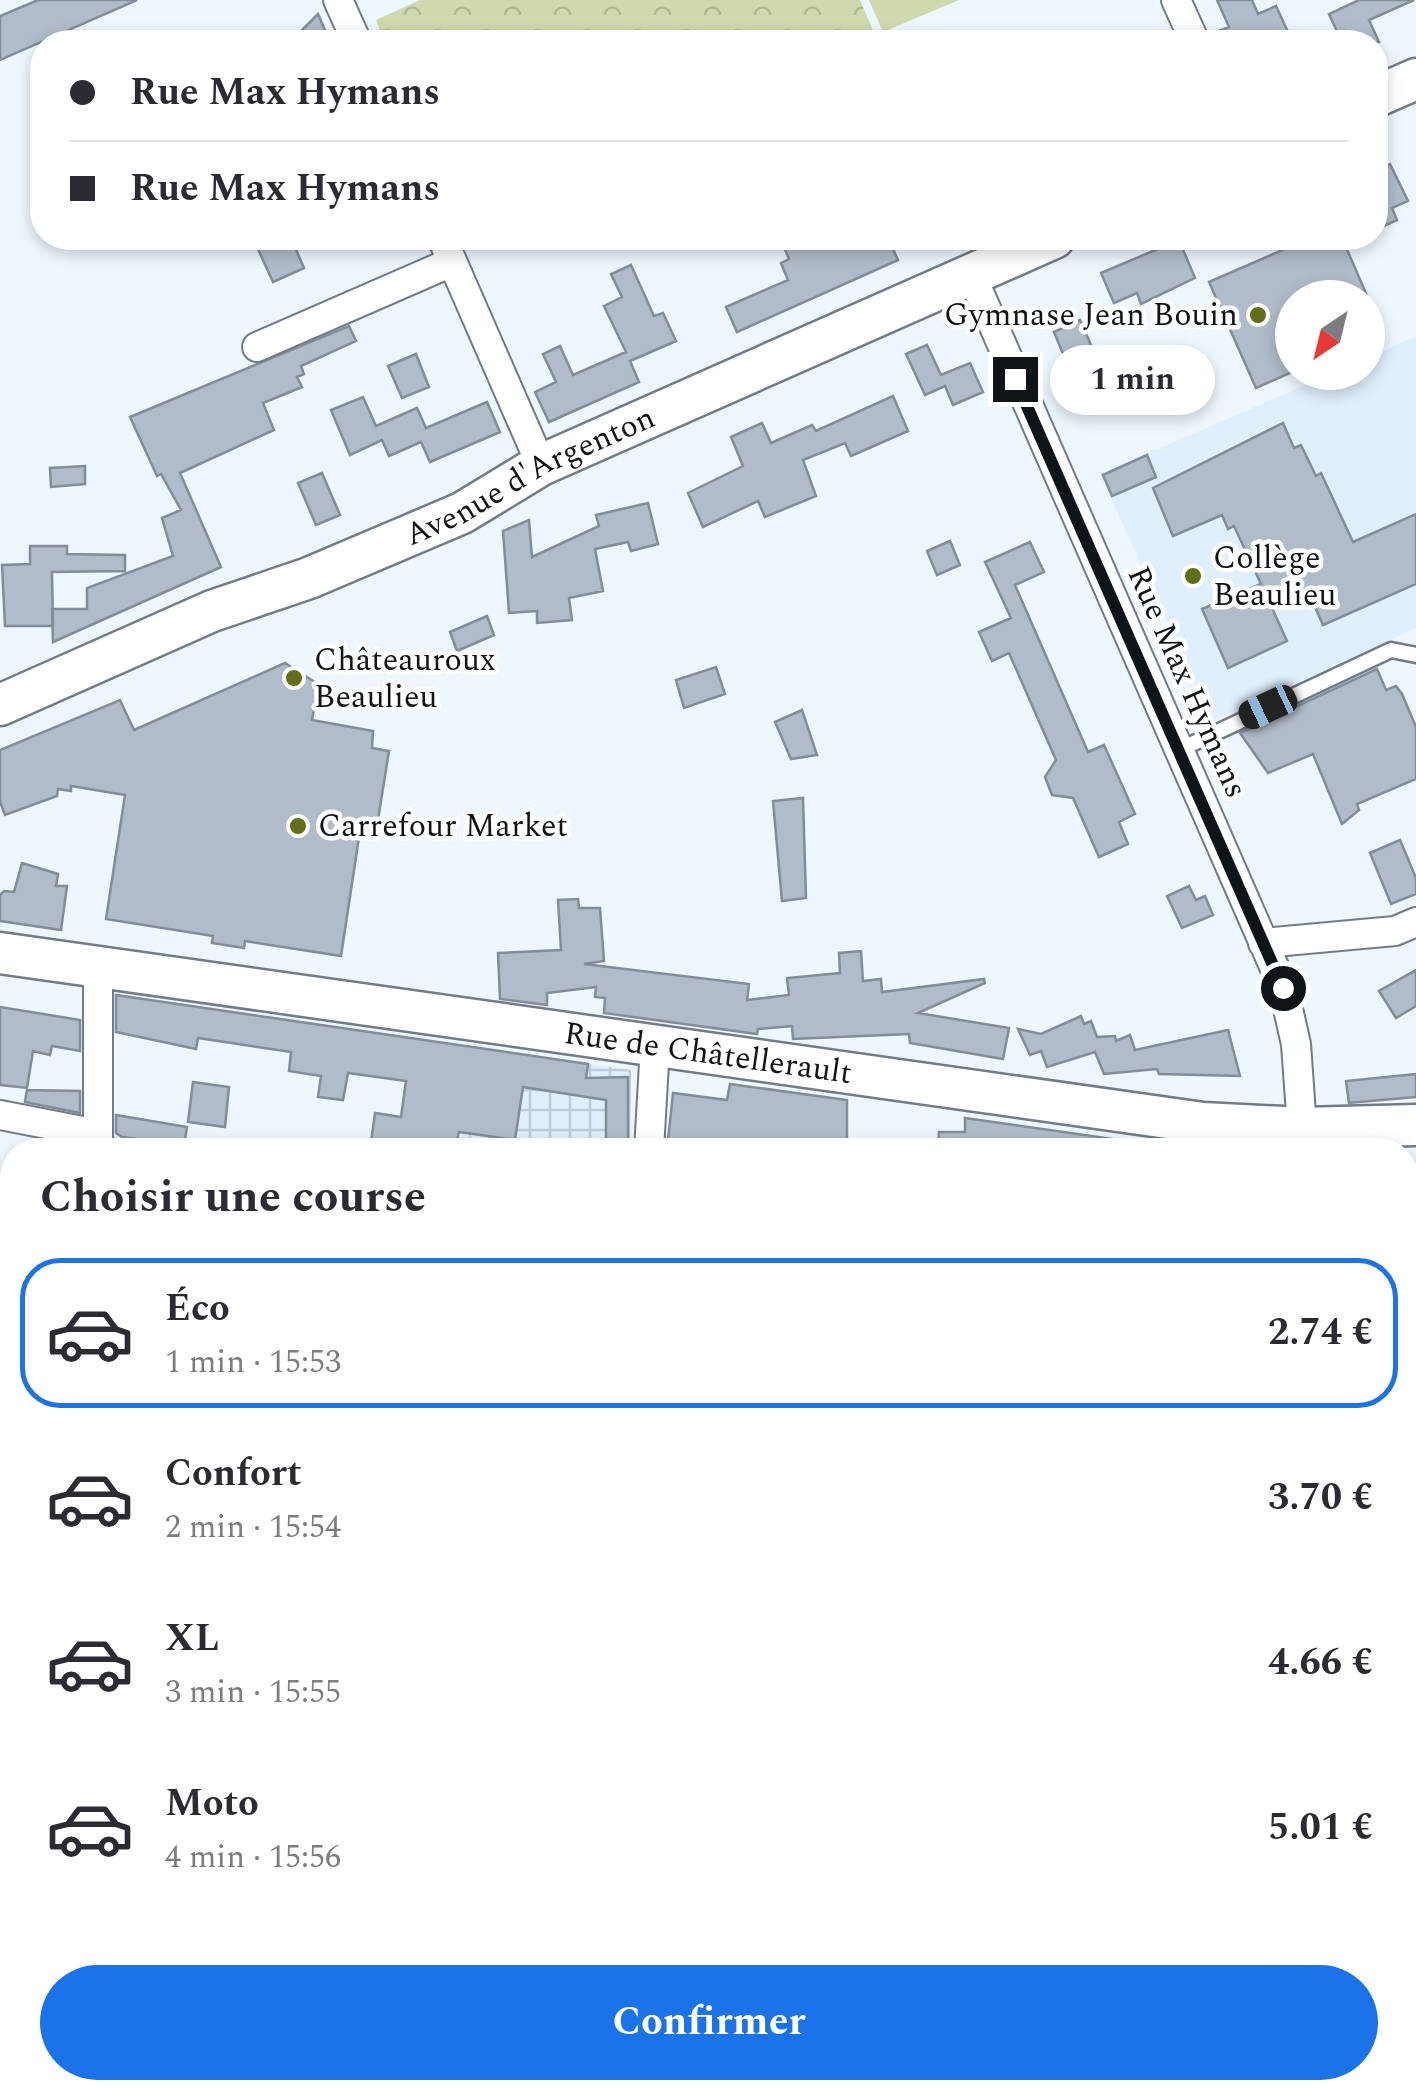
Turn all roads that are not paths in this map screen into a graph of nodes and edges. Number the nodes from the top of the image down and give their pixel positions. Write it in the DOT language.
graph roads {
  1 [pos="338,0"];
  2 [pos="1176,0"];
  3 [pos="352,30"];
  4 [pos="1189,30"];
  5 [pos="1416,79"];
  6 [pos="1388,91"];
  7 [pos="447,250"];
  8 [pos="1026,250"];
  9 [pos="971,274"];
  10 [pos="258,347"];
  11 [pos="540,465"];
  12 [pos="1416,655"];
  13 [pos="0,706"];
  14 [pos="1178,751"];
  15 [pos="1416,922"];
  16 [pos="1263,944"];
  17 [pos="0,953"];
  18 [pos="98,966"];
  19 [pos="654,1046"];
  20 [pos="0,1115"];
  21 [pos="1416,1126"];
  22 [pos="1302,1128"];
  23 [pos="1201,1136"];
  24 [pos="83,1138"];
  25 [pos="98,1138"];
  26 [pos="650,1138"];
  1 -- 3 [label="street"];
  2 -- 4 [label="street"];
  5 -- 6 [label="main road"];
  7 -- 10 [label="street"];
  7 -- 11 [label="street"];
  8 -- 9 [label="main road, Avenue d'Argenton"];
  9 -- 11 [label="main road, Avenue d'Argenton"];
  9 -- 14 [label="street, Rue Max Hymans"];
  11 -- 13 [label="main road, Avenue d'Argenton"];
  12 -- 14 [label="lane"];
  14 -- 16 [label="street, Rue Max Hymans"];
  15 -- 16 [label="street"];
  16 -- 22 [label="street, Rue Max Hymans"];
  17 -- 18 [label="main road, Rue de Châtellerault"];
  18 -- 19 [label="main road, Rue de Châtellerault"];
  18 -- 25 [label="street"];
  19 -- 23 [label="main road, Rue de Châtellerault"];
  19 -- 26 [label="street"];
  20 -- 24 [label="street"];
  21 -- 22 [label="main road, Rue de Châtellerault"];
  22 -- 23 [label="main road, Rue de Châtellerault"];
}
